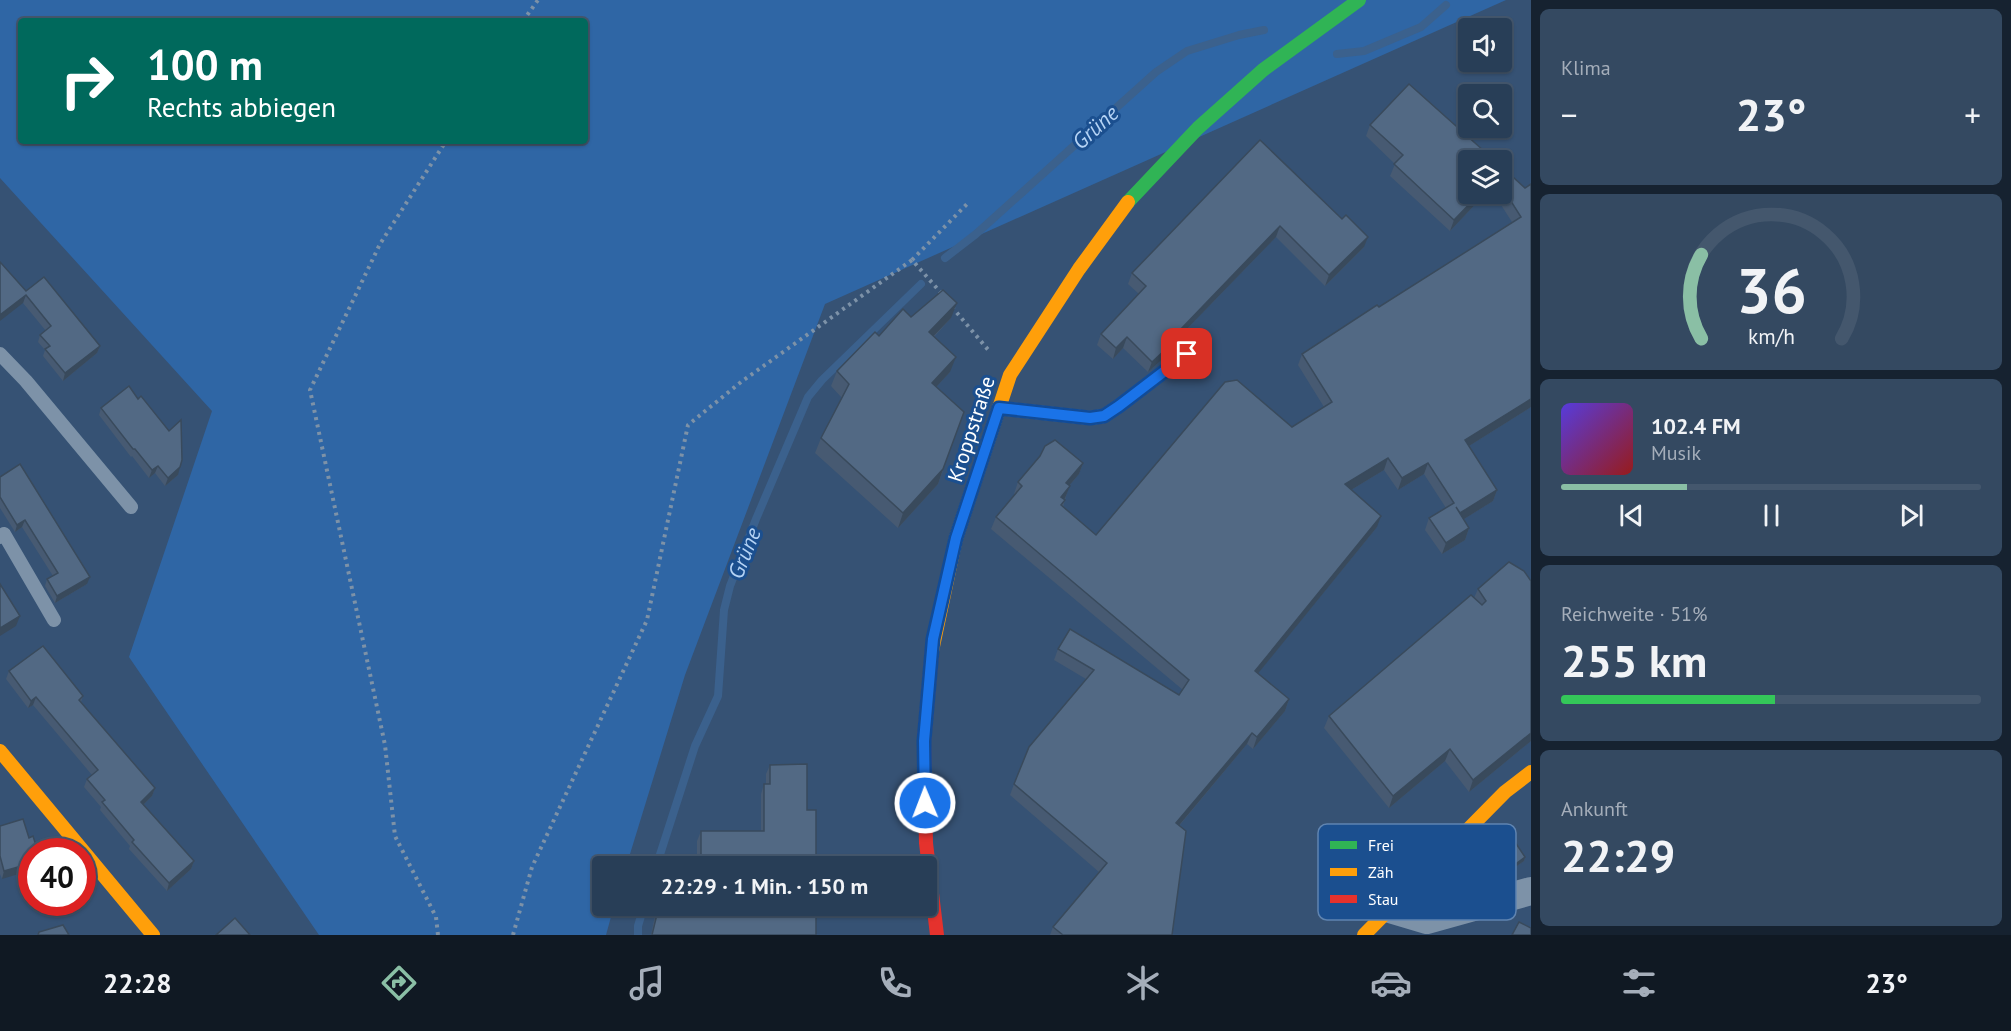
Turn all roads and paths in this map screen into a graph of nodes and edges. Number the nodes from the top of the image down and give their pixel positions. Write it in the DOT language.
graph roads {
  1 [pos="538,0"];
  2 [pos="1359,0"];
  3 [pos="525,18"];
  4 [pos="444,144"];
  5 [pos="969,203"];
  6 [pos="912,260"];
  7 [pos="0,354"];
  8 [pos="1187,354"];
  9 [pos="1010,375"];
  10 [pos="999,408"];
  11 [pos="131,507"];
  12 [pos="0,537"];
  13 [pos="54,620"];
  14 [pos="0,750"];
  15 [pos="1531,772"];
  16 [pos="1474,824"];
  17 [pos="1531,891"];
  18 [pos="1516,896"];
  19 [pos="1379,920"];
  20 [pos="1410,920"];
  21 [pos="1447,920"];
  22 [pos="1424,928"];
  23 [pos="153,935"];
  24 [pos="438,935"];
  25 [pos="513,935"];
  26 [pos="937,935"];
  27 [pos="1364,935"];
  1 -- 3 [label="path"];
  2 -- 9 [label="street, Kroppstraße"];
  4 -- 24 [label="path"];
  5 -- 6 [label="path"];
  6 -- 9 [label="path"];
  6 -- 25 [label="path"];
  7 -- 11 [label="lane"];
  8 -- 10 [label="lane"];
  9 -- 10 [label="street, Kroppstraße"];
  10 -- 26 [label="street, Kroppstraße"];
  12 -- 13 [label="lane"];
  14 -- 23 [label="street"];
  15 -- 16 [label="street"];
  17 -- 18 [label="street"];
  19 -- 27 [label="street"];
  20 -- 22 [label="street"];
  21 -- 22 [label="street"];
}
